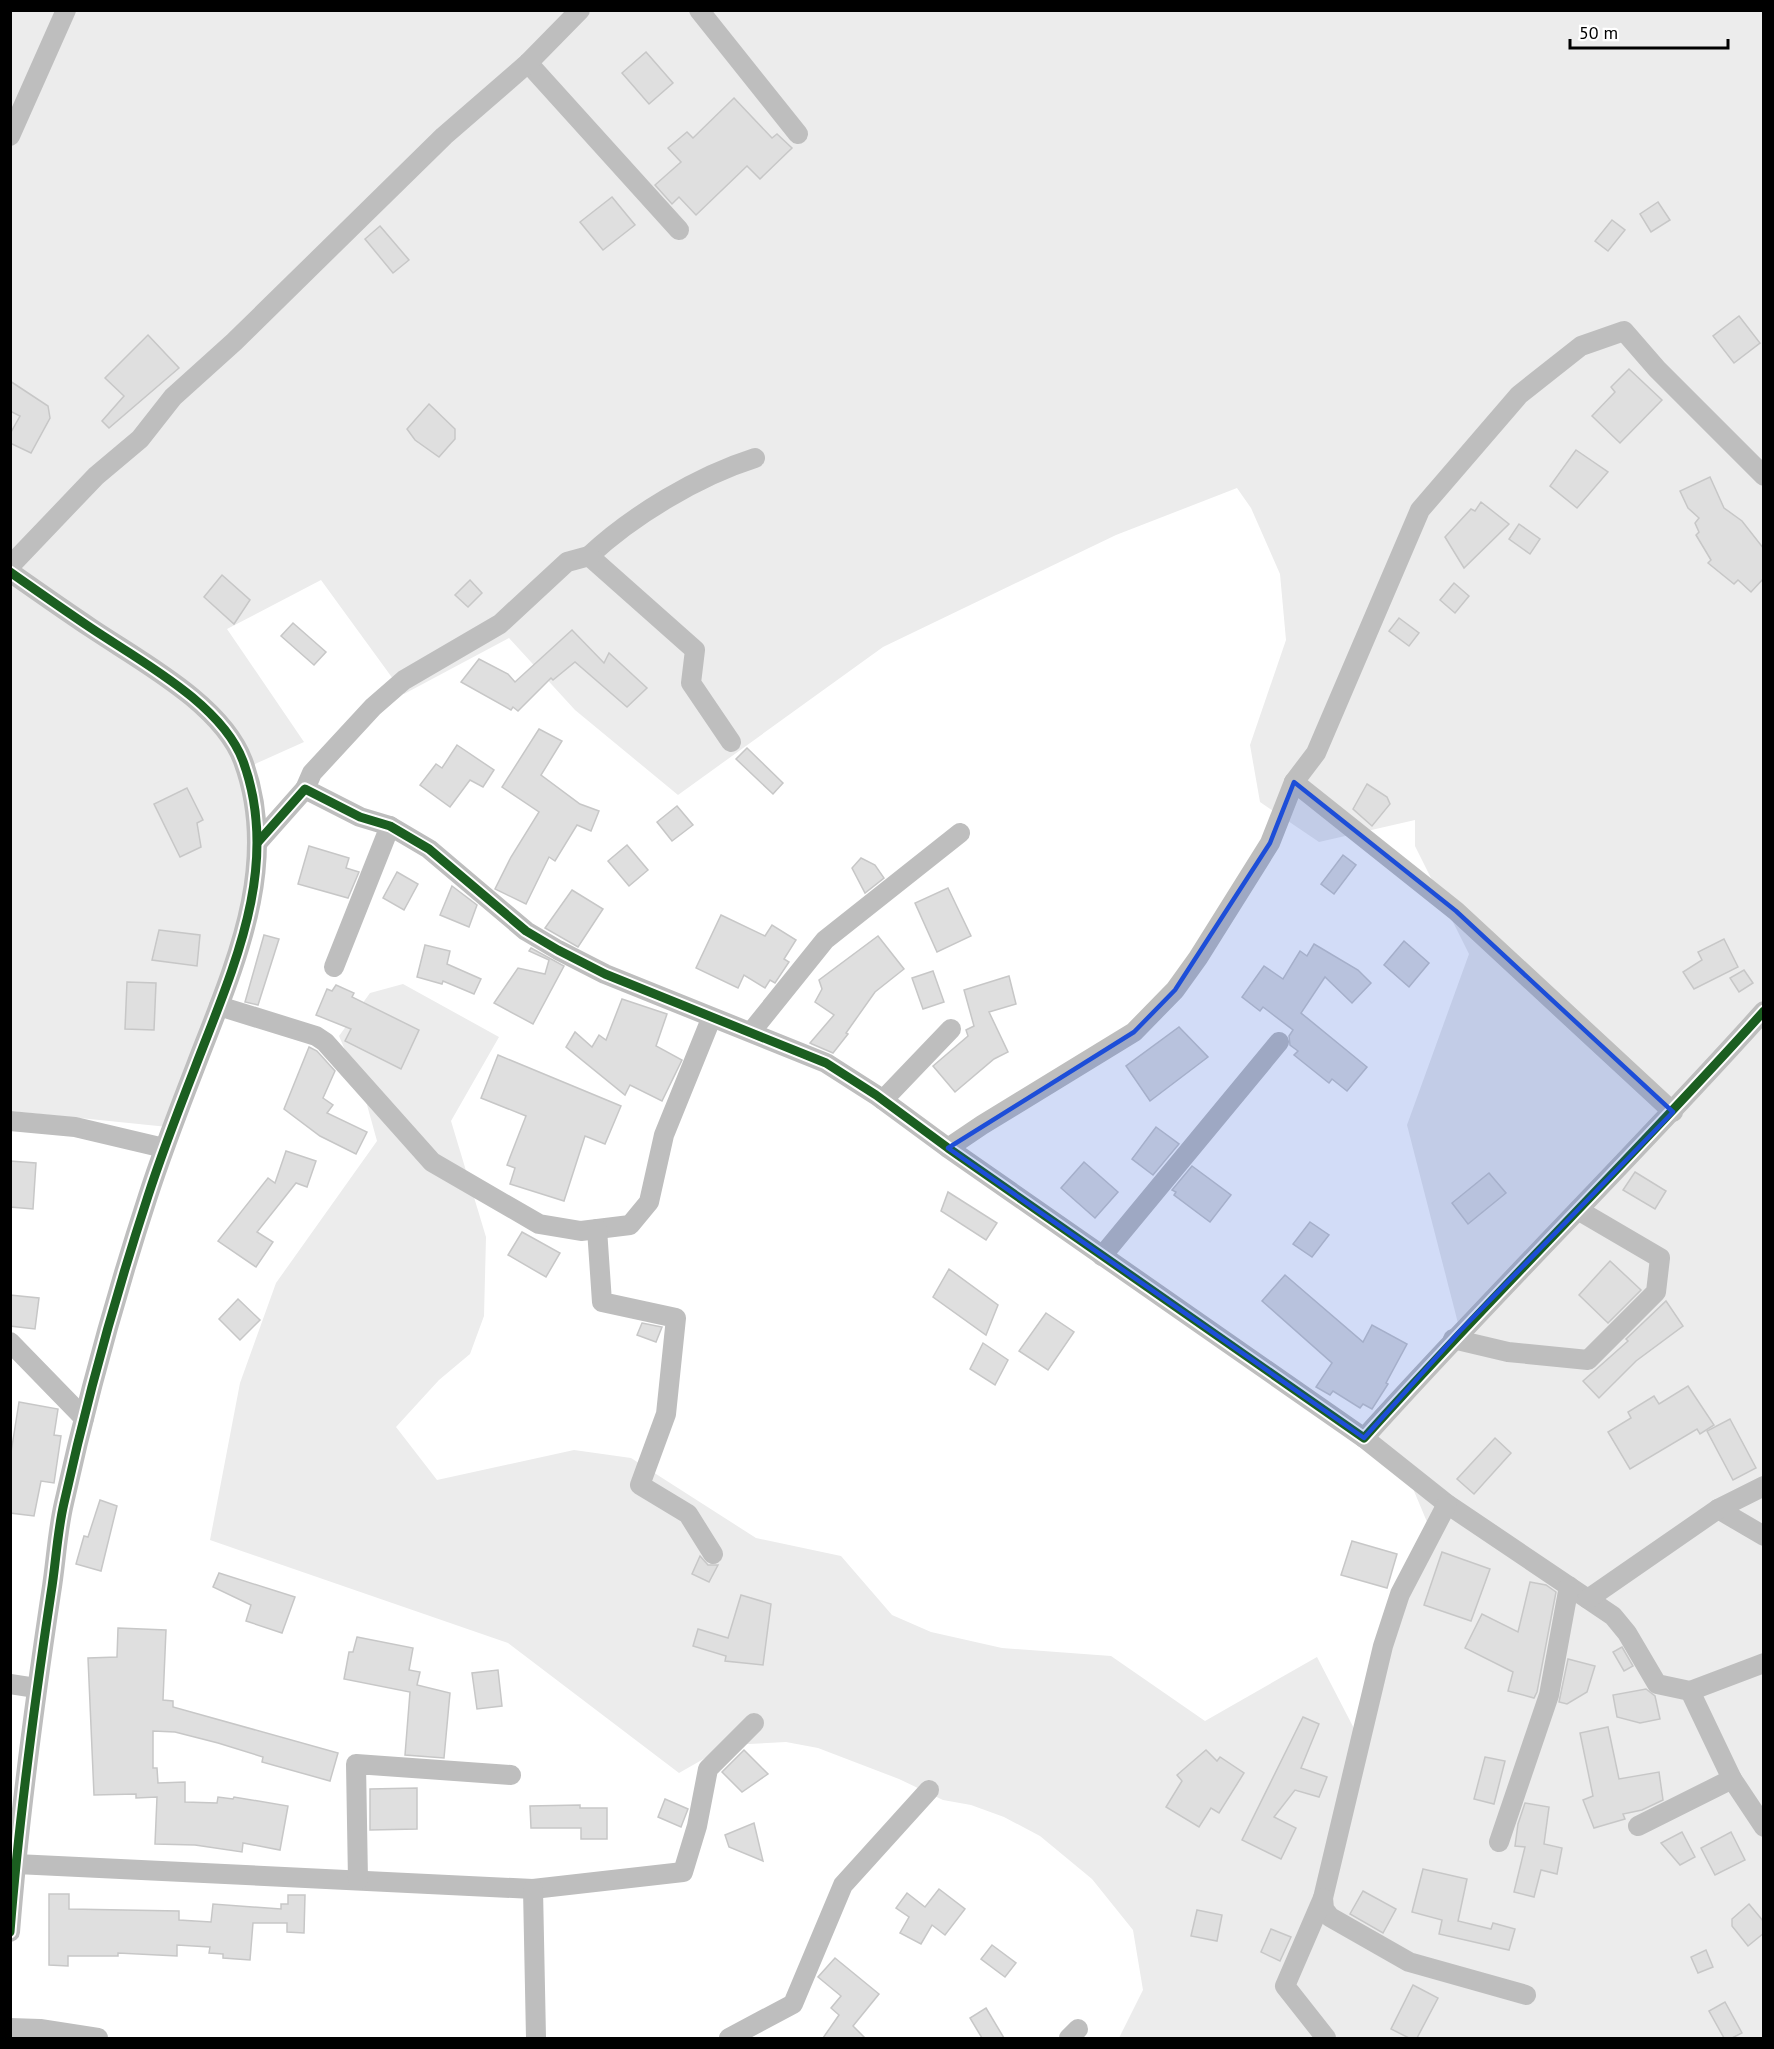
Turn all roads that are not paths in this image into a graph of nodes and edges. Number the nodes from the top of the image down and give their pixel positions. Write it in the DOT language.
graph roads {
  1 [pos="66,10"];
  2 [pos="580,10"];
  3 [pos="699,10"];
  4 [pos="528,63"];
  5 [pos="798,134"];
  6 [pos="10,135"];
  7 [pos="680,230"];
  8 [pos="755,458"];
  9 [pos="1764,476"];
  10 [pos="590,556"];
  11 [pos="10,566"];
  12 [pos="10,572"];
  13 [pos="731,742"];
  14 [pos="1294,782"];
  15 [pos="305,789"];
  16 [pos="390,826"];
  17 [pos="960,833"];
  18 [pos="258,842"];
  19 [pos="334,967"];
  20 [pos="219,1006"];
  21 [pos="1764,1011"];
  22 [pos="711,1019"];
  23 [pos="951,1029"];
  24 [pos="751,1032"];
  25 [pos="1279,1042"];
  26 [pos="883,1100"];
  27 [pos="1673,1112"];
  28 [pos="10,1121"];
  29 [pos="164,1148"];
  30 [pos="948,1148"];
  31 [pos="1578,1210"];
  32 [pos="597,1229"];
  33 [pos="1102,1256"];
  34 [pos="1453,1339"];
  35 [pos="10,1342"];
  36 [pos="84,1418"];
  37 [pos="1364,1438"];
  38 [pos="1764,1486"];
  39 [pos="1447,1504"];
  40 [pos="1718,1509"];
  41 [pos="1764,1536"];
  42 [pos="713,1554"];
  43 [pos="1569,1586"];
  44 [pos="1588,1599"];
  45 [pos="1764,1663"];
  46 [pos="10,1684"];
  47 [pos="36,1688"];
  48 [pos="1690,1691"];
  49 [pos="754,1723"];
  50 [pos="512,1775"];
  51 [pos="1732,1779"];
  52 [pos="929,1790"];
  53 [pos="1638,1826"];
  54 [pos="1764,1827"];
  55 [pos="1499,1842"];
  56 [pos="14,1872"];
  57 [pos="358,1880"];
  58 [pos="533,1889"];
  59 [pos="1323,1898"];
  60 [pos="10,1932"];
  61 [pos="1527,1995"];
  62 [pos="10,2028"];
  63 [pos="98,2038"];
  64 [pos="536,2038"];
  65 [pos="729,2038"];
  66 [pos="1326,2038"];
  1 -- 6 [label="street"];
  2 -- 4 [label="street"];
  3 -- 5 [label="street"];
  4 -- 7 [label="street"];
  4 -- 11 [label="street"];
  8 -- 10 [label="street"];
  9 -- 14 [label="street"];
  10 -- 13 [label="street"];
  10 -- 15 [label="street"];
  12 -- 18 [label="street"];
  14 -- 27 [label="street"];
  14 -- 30 [label="street"];
  15 -- 16 [label="street"];
  15 -- 18 [label="street"];
  16 -- 19 [label="street"];
  16 -- 22 [label="street"];
  17 -- 24 [label="street"];
  18 -- 20 [label="street"];
  20 -- 29 [label="street"];
  20 -- 32 [label="street"];
  21 -- 27 [label="street"];
  22 -- 24 [label="street"];
  22 -- 32 [label="street"];
  23 -- 26 [label="street"];
  24 -- 26 [label="street"];
  25 -- 33 [label="street"];
  26 -- 30 [label="street"];
  27 -- 31 [label="street"];
  28 -- 29 [label="street"];
  29 -- 36 [label="street"];
  30 -- 33 [label="street"];
  31 -- 34 [label="street"];
  31 -- 34 [label="street"];
  32 -- 42 [label="street"];
  33 -- 37 [label="street"];
  34 -- 37 [label="street"];
  35 -- 36 [label="street"];
  36 -- 47 [label="street"];
  37 -- 39 [label="street"];
  38 -- 40 [label="street"];
  39 -- 43 [label="street"];
  39 -- 59 [label="street"];
  40 -- 41 [label="street"];
  40 -- 44 [label="street"];
  43 -- 44 [label="street"];
  43 -- 55 [label="street"];
  44 -- 48 [label="street"];
  45 -- 48 [label="street"];
  46 -- 47 [label="street"];
  47 -- 56 [label="street"];
  48 -- 51 [label="street"];
  49 -- 58 [label="street"];
  50 -- 57 [label="street"];
  51 -- 53 [label="street"];
  51 -- 54 [label="street"];
  52 -- 65 [label="street"];
  56 -- 57 [label="street"];
  56 -- 60 [label="street"];
  57 -- 58 [label="street"];
  58 -- 64 [label="street"];
  59 -- 61 [label="street"];
  59 -- 66 [label="street"];
  62 -- 63 [label="street"];
}
